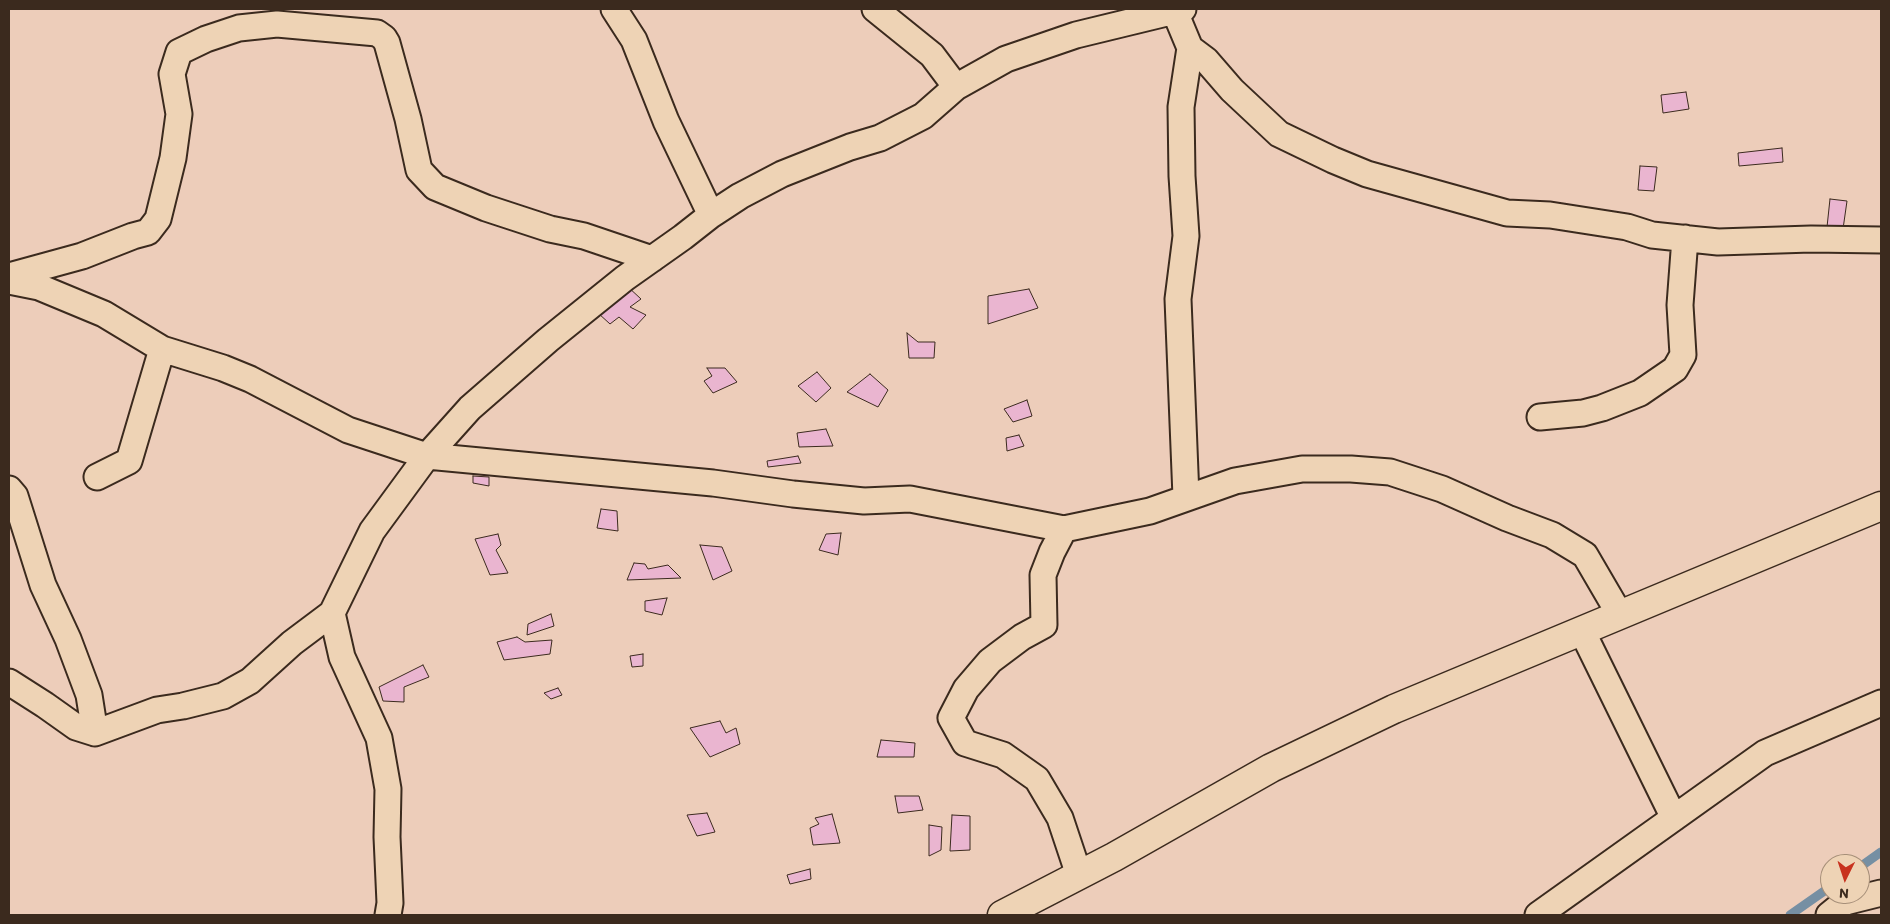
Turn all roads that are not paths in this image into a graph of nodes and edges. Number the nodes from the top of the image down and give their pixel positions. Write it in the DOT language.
graph roads {
  1 [pos="614,9"];
  2 [pos="876,9"];
  3 [pos="1179,10"];
  4 [pos="1190,48"];
  5 [pos="956,87"];
  6 [pos="711,215"];
  7 [pos="1685,238"];
  8 [pos="1881,240"];
  9 [pos="652,259"];
  10 [pos="9,276"];
  11 [pos="9,281"];
  12 [pos="162,349"];
  13 [pos="1540,417"];
  14 [pos="427,456"];
  15 [pos="97,477"];
  16 [pos="9,489"];
  17 [pos="1186,497"];
  18 [pos="1881,506"];
  19 [pos="1064,529"];
  20 [pos="332,613"];
  21 [pos="1620,615"];
  22 [pos="1582,631"];
  23 [pos="9,682"];
  24 [pos="1881,703"];
  25 [pos="95,733"];
  26 [pos="1674,818"];
  27 [pos="1079,875"];
  28 [pos="1881,893"];
  29 [pos="388,915"];
  30 [pos="1002,915"];
  31 [pos="1538,915"];
  32 [pos="1829,915"];
  1 -- 6 [label="street"];
  2 -- 5 [label="street"];
  3 -- 4 [label="street"];
  3 -- 5 [label="street"];
  4 -- 7 [label="street"];
  4 -- 17 [label="street"];
  5 -- 6 [label="street"];
  6 -- 9 [label="street"];
  7 -- 8 [label="street"];
  7 -- 13 [label="street"];
  9 -- 10 [label="street"];
  9 -- 14 [label="street"];
  11 -- 12 [label="street"];
  12 -- 14 [label="street"];
  12 -- 15 [label="street"];
  14 -- 19 [label="street"];
  14 -- 20 [label="street"];
  16 -- 25 [label="street"];
  17 -- 19 [label="street"];
  17 -- 21 [label="street"];
  18 -- 21 [label="street"];
  19 -- 27 [label="street"];
  20 -- 25 [label="street"];
  20 -- 29 [label="street"];
  21 -- 22 [label="street"];
  22 -- 26 [label="street"];
  22 -- 27 [label="street"];
  23 -- 25 [label="street"];
  24 -- 26 [label="street"];
  26 -- 31 [label="street"];
  27 -- 30 [label="street"];
  28 -- 32 [label="street"];
}
